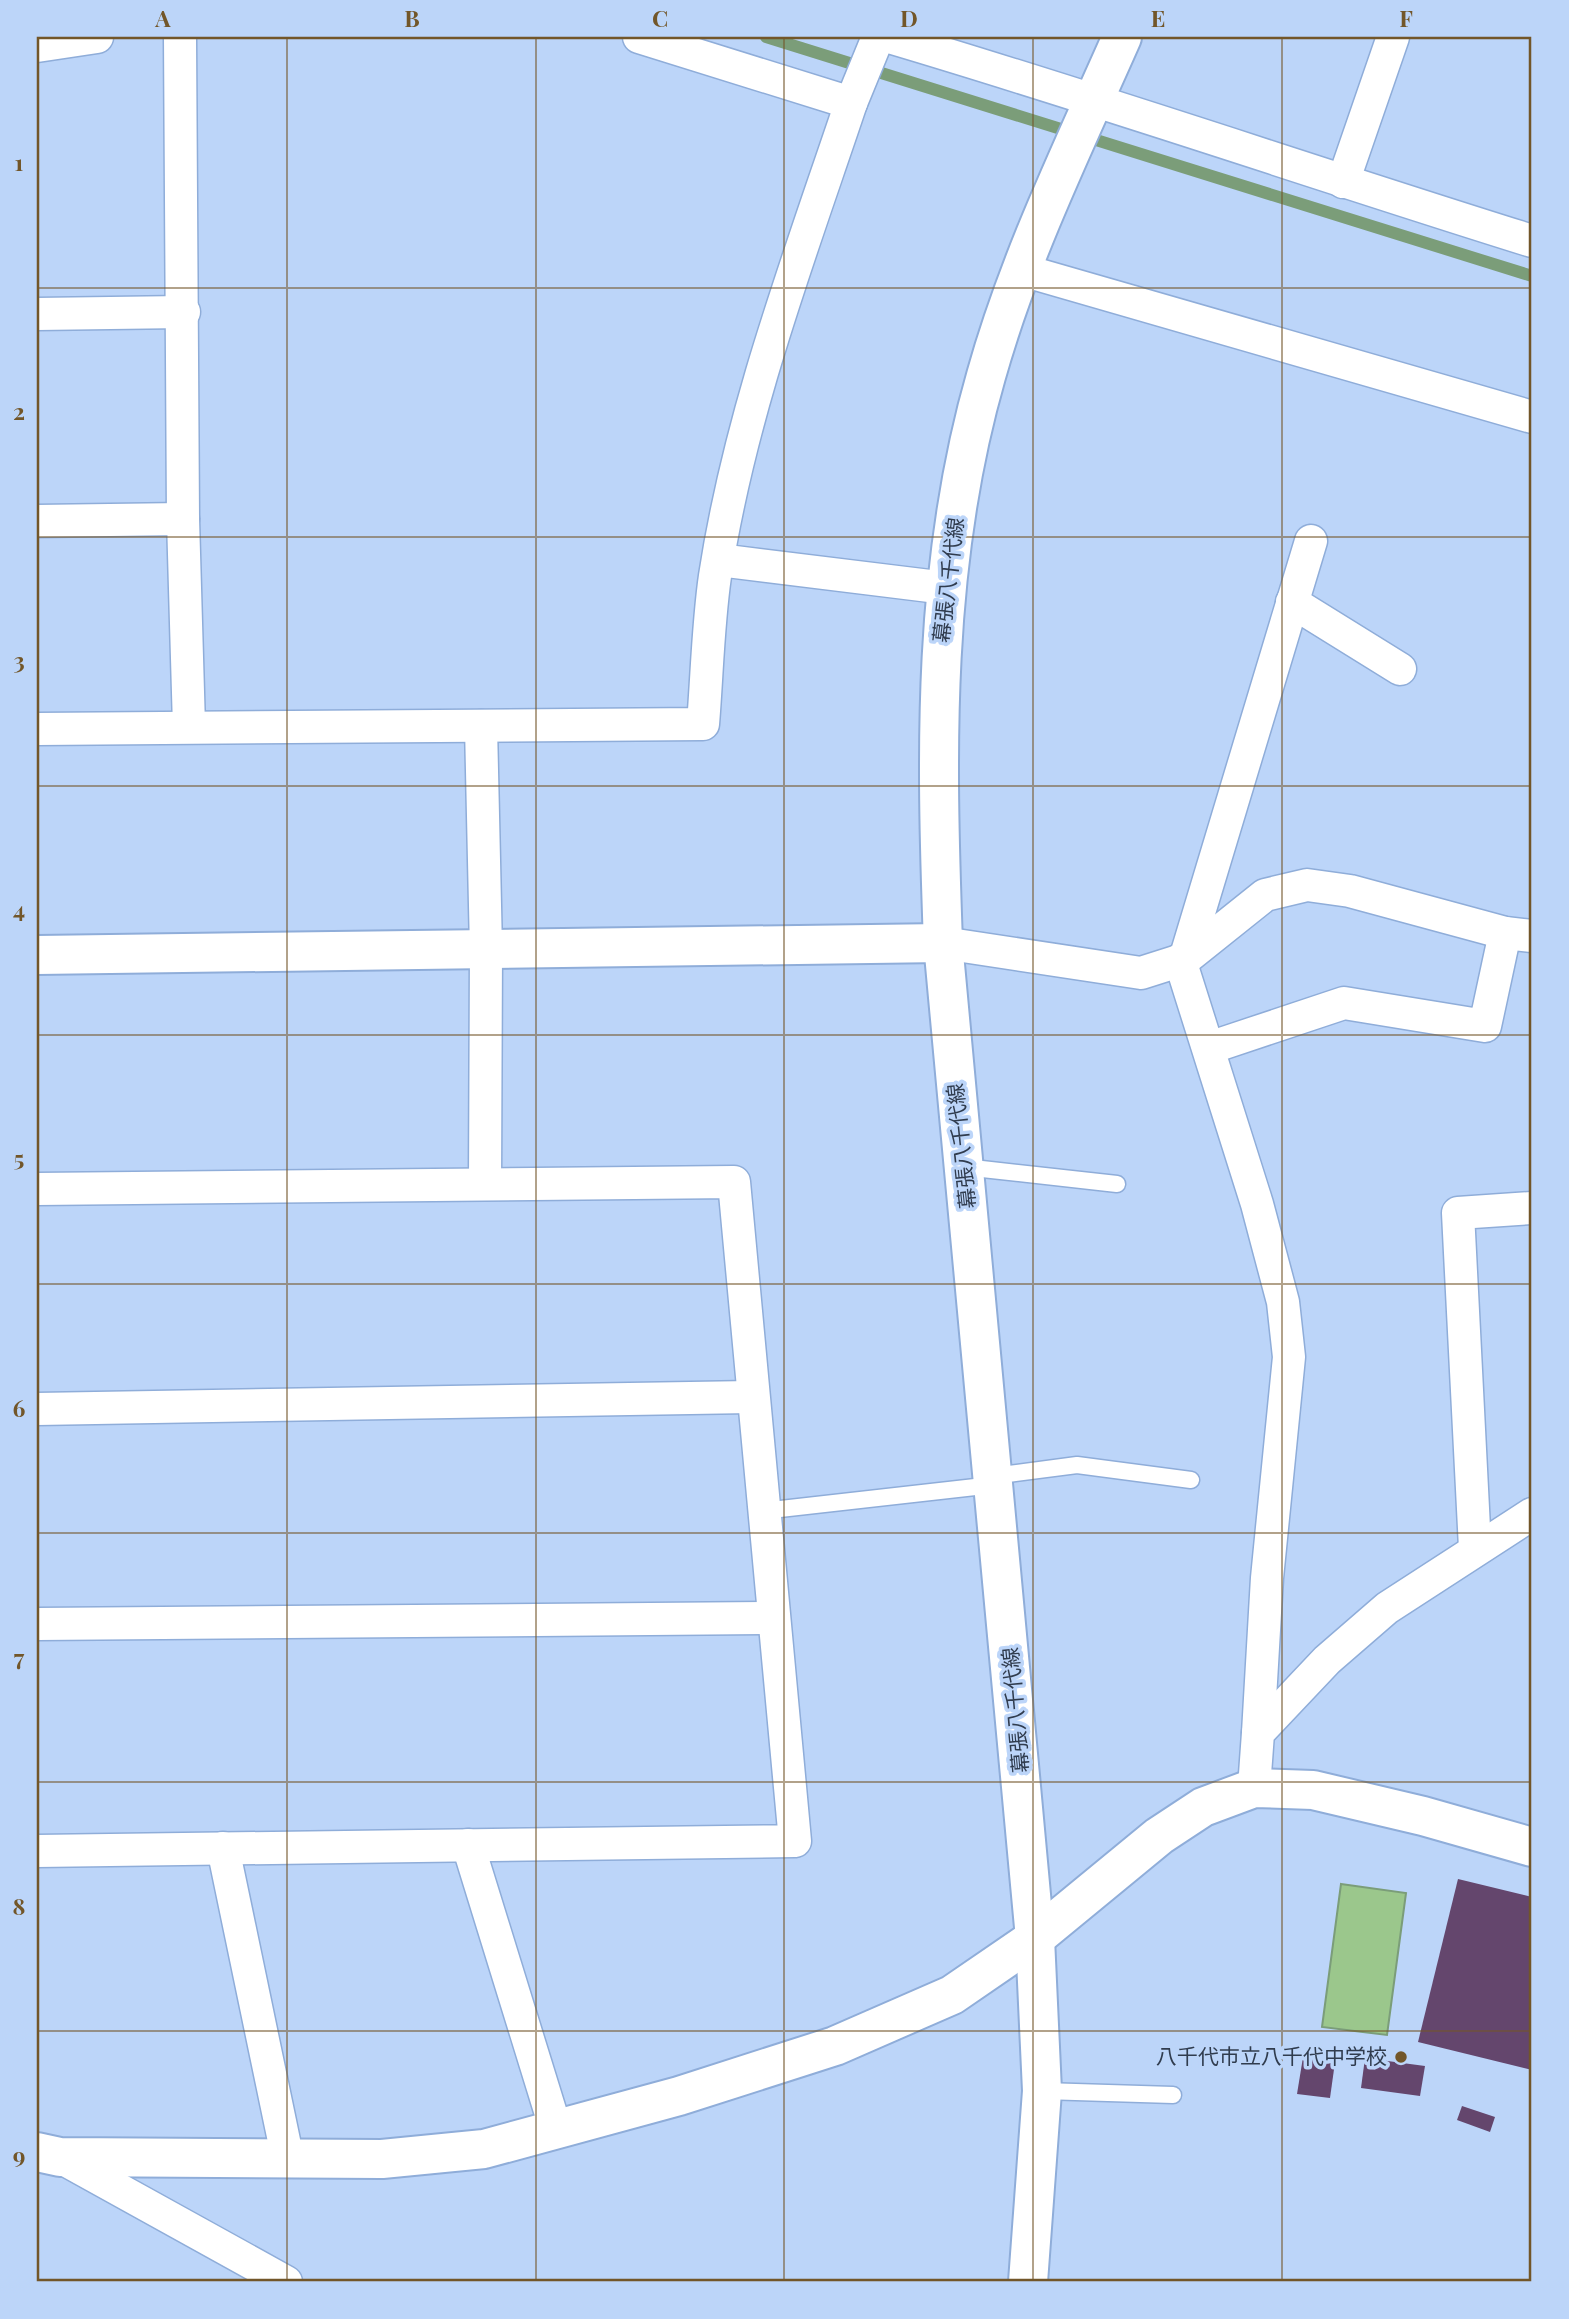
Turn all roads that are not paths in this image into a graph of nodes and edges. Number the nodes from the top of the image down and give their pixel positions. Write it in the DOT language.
graph roads {
  1 [pos="97,37"];
  2 [pos="180,37"];
  3 [pos="639,37"];
  4 [pos="878,37"];
  5 [pos="889,37"];
  6 [pos="1122,37"];
  7 [pos="1393,37"];
  8 [pos="37,47"];
  9 [pos="851,103"];
  10 [pos="1091,106"];
  11 [pos="1343,182"];
  12 [pos="1532,241"];
  13 [pos="1022,271"];
  14 [pos="184,312"];
  15 [pos="37,314"];
  16 [pos="1532,417"];
  17 [pos="183,519"];
  18 [pos="37,521"];
  19 [pos="1311,541"];
  20 [pos="719,560"];
  21 [pos="946,588"];
  22 [pos="1292,602"];
  23 [pos="1401,669"];
  24 [pos="481,726"];
  25 [pos="189,727"];
  26 [pos="37,729"];
  27 [pos="1519,935"];
  28 [pos="943,943"];
  29 [pos="485,950"];
  30 [pos="37,955"];
  31 [pos="1182,960"];
  32 [pos="1209,1048"];
  33 [pos="964,1167"];
  34 [pos="485,1183"];
  35 [pos="1117,1184"];
  36 [pos="37,1189"];
  37 [pos="1532,1208"];
  38 [pos="751,1397"];
  39 [pos="37,1409"];
  40 [pos="994,1480"];
  41 [pos="1191,1480"];
  42 [pos="762,1511"];
  43 [pos="1532,1514"];
  44 [pos="1475,1548"];
  45 [pos="773,1618"];
  46 [pos="37,1624"];
  47 [pos="1258,1733"];
  48 [pos="1254,1788"];
  49 [pos="468,1845"];
  50 [pos="1532,1847"];
  51 [pos="223,1848"];
  52 [pos="37,1851"];
  53 [pos="1035,1938"];
  54 [pos="1042,2091"];
  55 [pos="1173,2095"];
  56 [pos="556,2130"];
  57 [pos="48,2155"];
  58 [pos="288,2160"];
  59 [pos="286,2282"];
  60 [pos="1028,2282"];
  1 -- 8 [label="street"];
  2 -- 14 [label="street"];
  3 -- 9 [label="street"];
  4 -- 9 [label="street"];
  5 -- 10 [label="street"];
  6 -- 10 [label="street, 幕張八千代線"];
  7 -- 11 [label="street"];
  9 -- 20 [label="street"];
  10 -- 11 [label="street"];
  10 -- 13 [label="street, 幕張八千代線"];
  11 -- 12 [label="street"];
  13 -- 16 [label="street"];
  13 -- 21 [label="street, 幕張八千代線"];
  14 -- 15 [label="street"];
  14 -- 17 [label="street"];
  17 -- 18 [label="street"];
  17 -- 25 [label="street"];
  19 -- 22 [label="street"];
  20 -- 21 [label="street"];
  20 -- 24 [label="street"];
  21 -- 28 [label="street, 幕張八千代線"];
  22 -- 23 [label="street"];
  22 -- 31 [label="street"];
  24 -- 25 [label="street"];
  24 -- 29 [label="street"];
  25 -- 26 [label="street"];
  27 -- 31 [label="street"];
  27 -- 32 [label="street"];
  28 -- 29 [label="street"];
  28 -- 31 [label="street"];
  28 -- 33 [label="street, 幕張八千代線"];
  29 -- 30 [label="street"];
  29 -- 34 [label="street"];
  31 -- 32 [label="street"];
  32 -- 47 [label="street"];
  33 -- 35 [label="lane"];
  33 -- 40 [label="street, 幕張八千代線"];
  34 -- 36 [label="street"];
  34 -- 38 [label="street"];
  37 -- 44 [label="street"];
  38 -- 39 [label="street"];
  38 -- 42 [label="street"];
  40 -- 41 [label="lane"];
  40 -- 42 [label="lane"];
  40 -- 53 [label="street, 幕張八千代線"];
  42 -- 45 [label="street"];
  43 -- 44 [label="street"];
  44 -- 47 [label="street"];
  45 -- 46 [label="street"];
  45 -- 49 [label="street"];
  47 -- 48 [label="street"];
  48 -- 50 [label="street"];
  48 -- 53 [label="street"];
  49 -- 51 [label="street"];
  49 -- 56 [label="street"];
  51 -- 52 [label="street"];
  51 -- 58 [label="street"];
  53 -- 54 [label="street, 幕張八千代線"];
  53 -- 56 [label="street"];
  54 -- 55 [label="lane"];
  54 -- 60 [label="street, 幕張八千代線"];
  56 -- 58 [label="street"];
  57 -- 58 [label="street"];
  57 -- 59 [label="street"];
}
